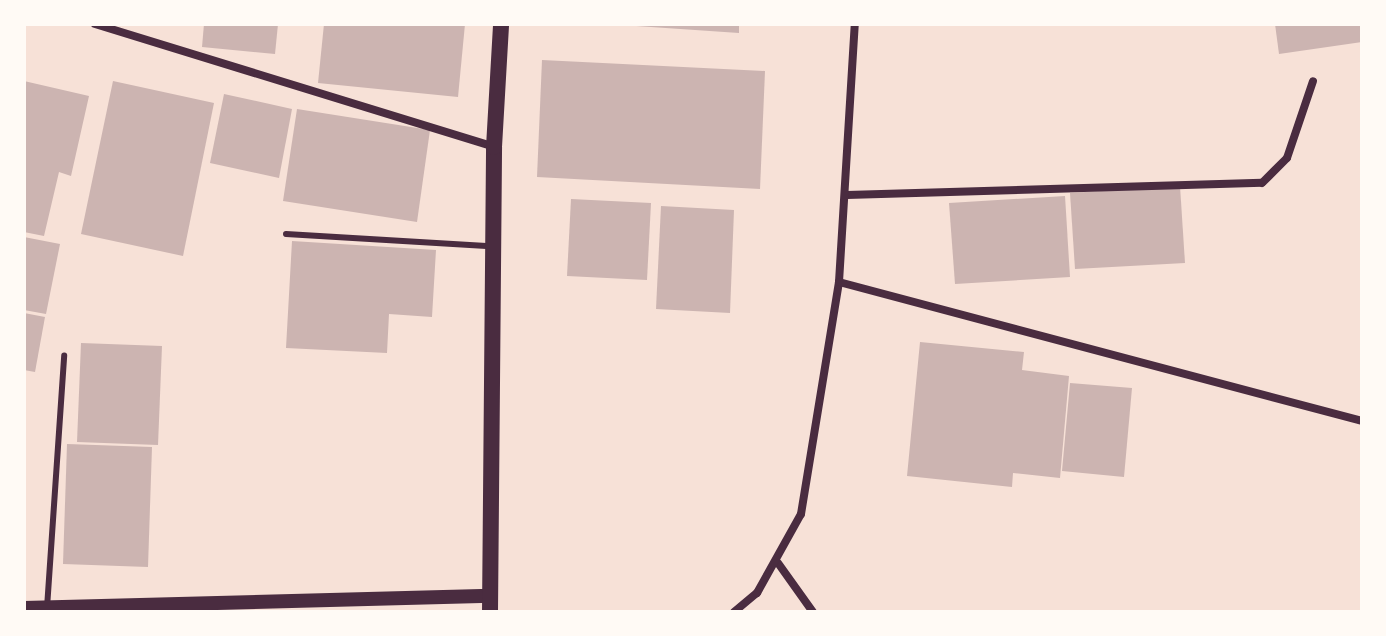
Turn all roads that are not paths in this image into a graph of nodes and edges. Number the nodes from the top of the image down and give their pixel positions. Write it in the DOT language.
graph roads {
  1 [pos="95,24"];
  2 [pos="501,24"];
  3 [pos="855,24"];
  4 [pos="1313,81"];
  5 [pos="494,147"];
  6 [pos="847,195"];
  7 [pos="286,234"];
  8 [pos="494,247"];
  9 [pos="839,282"];
  10 [pos="64,356"];
  11 [pos="1362,421"];
  12 [pos="778,563"];
  13 [pos="490,604"];
  14 [pos="24,608"];
  15 [pos="47,608"];
  16 [pos="734,612"];
  17 [pos="813,612"];
  1 -- 5 [label="street"];
  2 -- 5 [label="main road"];
  3 -- 6 [label="street"];
  4 -- 6 [label="street"];
  5 -- 8 [label="main road"];
  6 -- 9 [label="street"];
  7 -- 8 [label="lane"];
  8 -- 13 [label="main road"];
  9 -- 11 [label="street"];
  9 -- 12 [label="street"];
  10 -- 15 [label="lane"];
  12 -- 16 [label="street"];
  12 -- 17 [label="street"];
  13 -- 15 [label="street"];
  14 -- 15 [label="street"];
}
